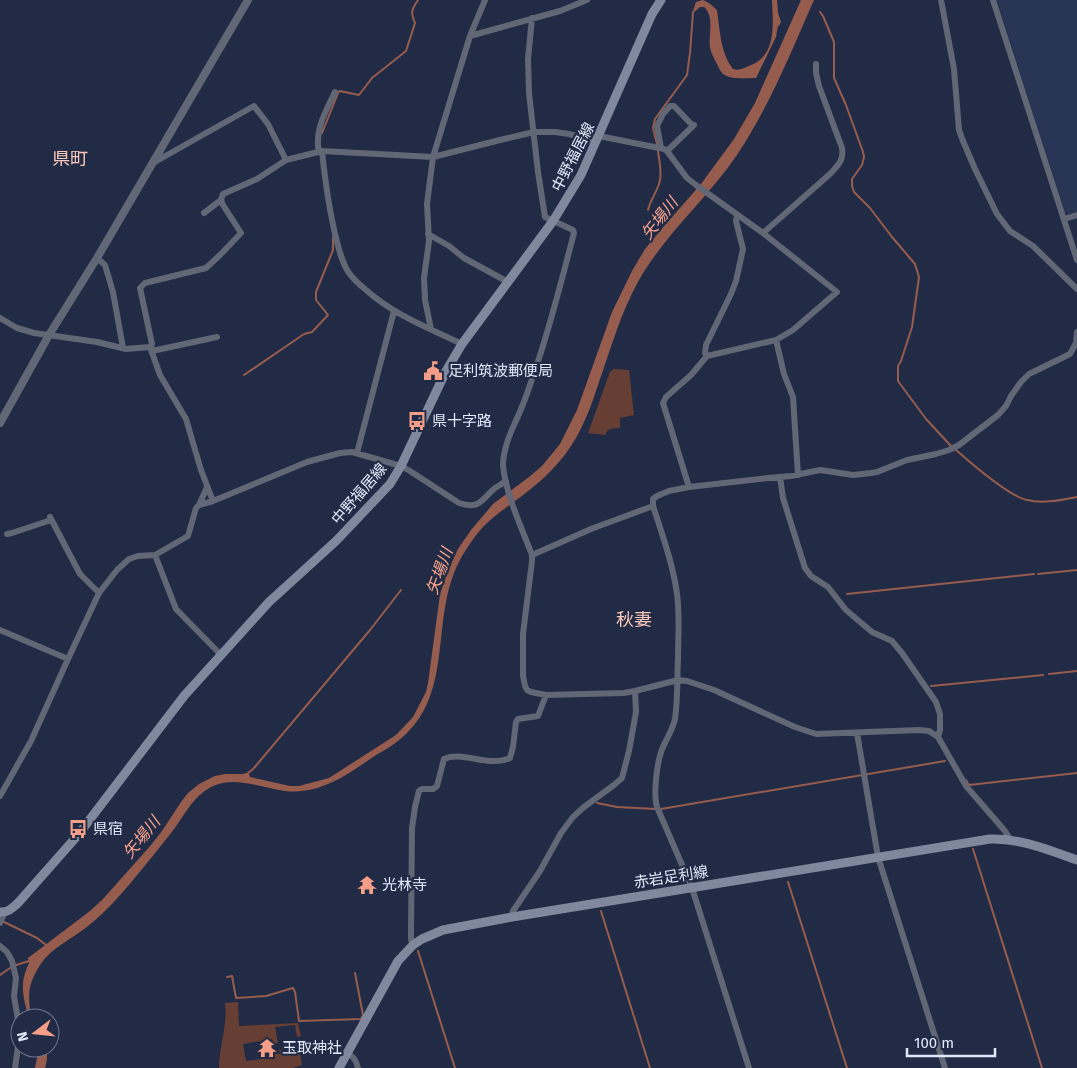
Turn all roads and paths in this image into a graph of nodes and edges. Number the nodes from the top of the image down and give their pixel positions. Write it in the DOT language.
graph roads {
  1 [pos="248,0"];
  2 [pos="485,0"];
  3 [pos="587,0"];
  4 [pos="661,0"];
  5 [pos="941,0"];
  6 [pos="993,0"];
  7 [pos="532,18"];
  8 [pos="470,36"];
  9 [pos="816,64"];
  10 [pos="335,92"];
  11 [pos="534,132"];
  12 [pos="598,139"];
  13 [pos="664,150"];
  14 [pos="321,151"];
  15 [pos="433,157"];
  16 [pos="286,160"];
  17 [pos="152,164"];
  18 [pos="222,200"];
  19 [pos="204,213"];
  20 [pos="737,215"];
  21 [pos="1077,215"];
  22 [pos="1064,219"];
  23 [pos="553,221"];
  24 [pos="763,233"];
  25 [pos="428,234"];
  26 [pos="97,258"];
  27 [pos="1077,260"];
  28 [pos="508,282"];
  29 [pos="1077,288"];
  30 [pos="394,311"];
  31 [pos="0,318"];
  32 [pos="431,329"];
  33 [pos="1077,332"];
  34 [pos="49,335"];
  35 [pos="217,337"];
  36 [pos="776,340"];
  37 [pos="462,344"];
  38 [pos="123,348"];
  39 [pos="151,349"];
  40 [pos="1076,349"];
  41 [pos="707,356"];
  42 [pos="0,423"];
  43 [pos="357,453"];
  44 [pos="401,466"];
  45 [pos="798,475"];
  46 [pos="780,477"];
  47 [pos="506,481"];
  48 [pos="207,486"];
  49 [pos="689,487"];
  50 [pos="213,501"];
  51 [pos="199,504"];
  52 [pos="653,506"];
  53 [pos="7,534"];
  54 [pos="154,555"];
  55 [pos="532,555"];
  56 [pos="100,592"];
  57 [pos="0,630"];
  58 [pos="221,656"];
  59 [pos="68,659"];
  60 [pos="678,680"];
  61 [pos="635,691"];
  62 [pos="546,695"];
  63 [pos="857,733"];
  64 [pos="938,737"];
  65 [pos="0,796"];
  66 [pos="1010,840"];
  67 [pos="878,857"];
  68 [pos="1077,860"];
  69 [pos="692,888"];
  70 [pos="2,912"];
  71 [pos="512,917"];
  72 [pos="0,923"];
  73 [pos="413,945"];
  74 [pos="0,946"];
  75 [pos="347,1053"];
  76 [pos="15,1068"];
  77 [pos="339,1068"];
  78 [pos="358,1068"];
  79 [pos="749,1068"];
  80 [pos="945,1068"];
  1 -- 17 [label="street"];
  2 -- 8 [label="street"];
  3 -- 7 [label="street"];
  4 -- 12 [label="main road, 中野福居線"];
  5 -- 29 [label="street"];
  6 -- 22 [label="street"];
  7 -- 8 [label="street"];
  7 -- 11 [label="street"];
  8 -- 15 [label="street"];
  9 -- 24 [label="street"];
  10 -- 14 [label="street"];
  11 -- 12 [label="street"];
  11 -- 15 [label="street"];
  11 -- 23 [label="street"];
  12 -- 13 [label="street"];
  12 -- 23 [label="main road, 中野福居線"];
  13 -- 13 [label="street"];
  13 -- 20 [label="street"];
  14 -- 15 [label="street"];
  14 -- 16 [label="street"];
  14 -- 30 [label="street"];
  15 -- 25 [label="street"];
  16 -- 17 [label="street"];
  16 -- 18 [label="street"];
  17 -- 26 [label="street"];
  18 -- 19 [label="street"];
  18 -- 39 [label="street"];
  20 -- 24 [label="street"];
  20 -- 41 [label="street"];
  21 -- 22 [label="street"];
  22 -- 27 [label="street"];
  23 -- 28 [label="main road, 中野福居線"];
  23 -- 47 [label="street"];
  24 -- 36 [label="street"];
  25 -- 28 [label="street"];
  25 -- 32 [label="street"];
  26 -- 34 [label="street"];
  26 -- 38 [label="street"];
  28 -- 37 [label="main road, 中野福居線"];
  30 -- 32 [label="street"];
  30 -- 43 [label="street"];
  31 -- 34 [label="street"];
  32 -- 37 [label="street"];
  33 -- 40 [label="street"];
  34 -- 38 [label="street"];
  34 -- 42 [label="street"];
  35 -- 39 [label="street"];
  36 -- 41 [label="street"];
  36 -- 45 [label="street"];
  37 -- 44 [label="main road, 中野福居線"];
  38 -- 39 [label="street"];
  39 -- 48 [label="street"];
  40 -- 45 [label="street"];
  41 -- 49 [label="street"];
  43 -- 44 [label="street"];
  43 -- 50 [label="street"];
  44 -- 47 [label="street"];
  44 -- 58 [label="main road, 中野福居線"];
  45 -- 46 [label="street"];
  46 -- 49 [label="street"];
  46 -- 64 [label="street"];
  47 -- 55 [label="street"];
  48 -- 50 [label="street"];
  48 -- 51 [label="street"];
  49 -- 52 [label="street"];
  50 -- 51 [label="street"];
  51 -- 54 [label="street"];
  52 -- 55 [label="street"];
  52 -- 60 [label="street"];
  53 -- 56 [label="street"];
  54 -- 56 [label="street"];
  54 -- 58 [label="street"];
  55 -- 62 [label="street"];
  56 -- 59 [label="street"];
  57 -- 59 [label="street"];
  58 -- 70 [label="main road, 中野福居線"];
  59 -- 65 [label="street"];
  60 -- 61 [label="street"];
  60 -- 63 [label="street"];
  60 -- 69 [label="street"];
  61 -- 62 [label="street"];
  61 -- 71 [label="street"];
  62 -- 73 [label="street"];
  63 -- 64 [label="street"];
  63 -- 67 [label="street"];
  64 -- 66 [label="street"];
  66 -- 67 [label="main road, 赤岩足利線"];
  66 -- 68 [label="main road, 赤岩足利線"];
  67 -- 69 [label="main road, 赤岩足利線"];
  67 -- 80 [label="street"];
  69 -- 71 [label="main road, 赤岩足利線"];
  69 -- 79 [label="street"];
  70 -- 72 [label="street"];
  71 -- 73 [label="main road, 赤岩足利線"];
  73 -- 75 [label="main road, 赤岩足利線"];
  74 -- 76 [label="street"];
  75 -- 77 [label="main road, 赤岩足利線"];
  75 -- 78 [label="street"];
}
